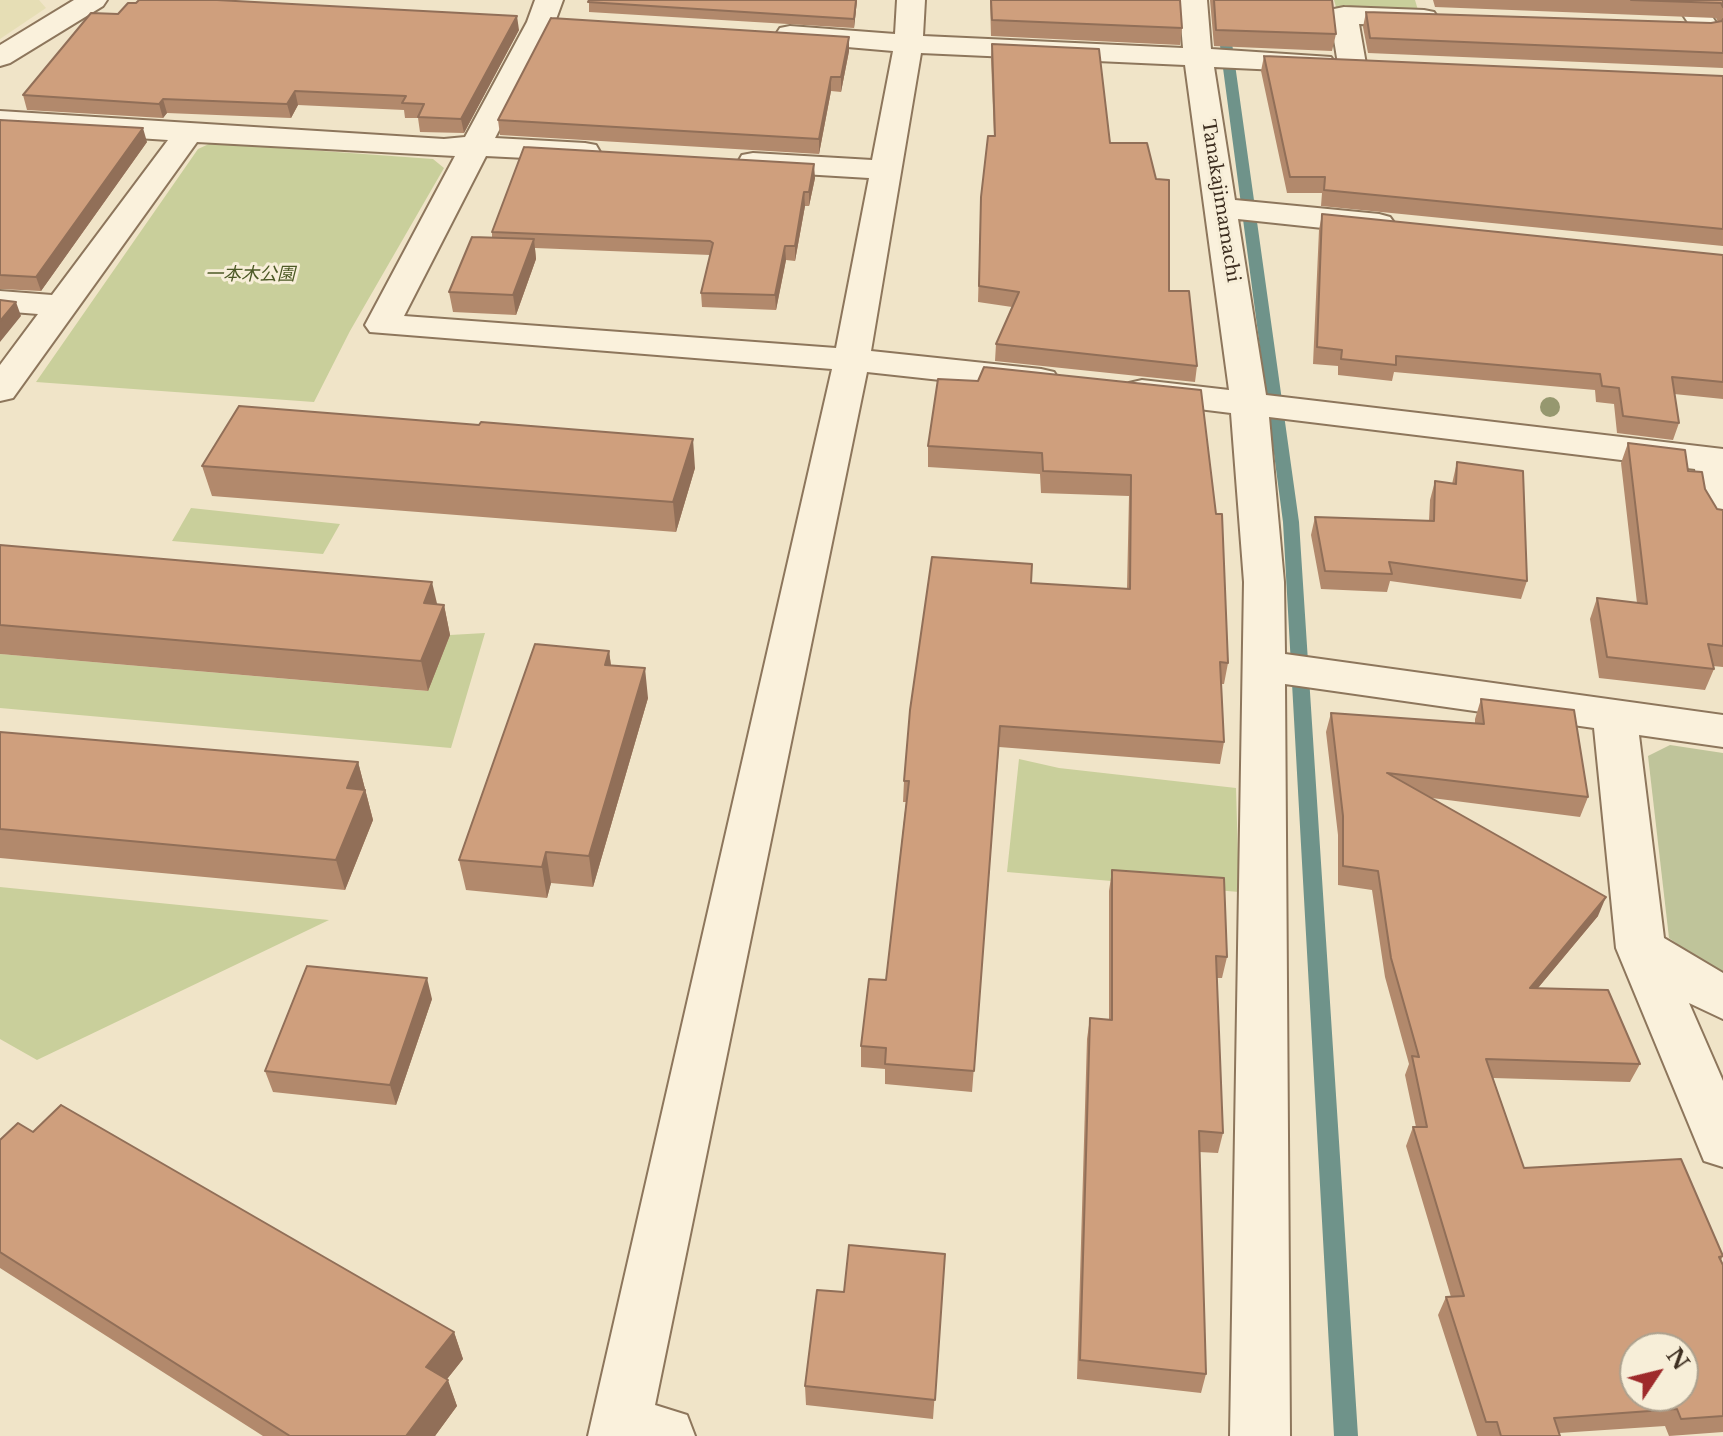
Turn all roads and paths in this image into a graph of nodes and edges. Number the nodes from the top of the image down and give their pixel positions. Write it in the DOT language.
graph roads {
  1 [pos="93,0"];
  2 [pos="911,0"];
  3 [pos="1193,0"];
  4 [pos="1687,0"];
  5 [pos="545,11"];
  6 [pos="1454,19"];
  7 [pos="510,21"];
  8 [pos="573,24"];
  9 [pos="1675,26"];
  10 [pos="1706,27"];
  11 [pos="763,32"];
  12 [pos="908,44"];
  13 [pos="1723,54"];
  14 [pos="0,57"];
  15 [pos="1198,58"];
  16 [pos="1352,64"];
  17 [pos="1383,65"];
  18 [pos="0,120"];
  19 [pos="188,133"];
  20 [pos="474,146"];
  21 [pos="617,154"];
  22 [pos="728,161"];
  23 [pos="887,170"];
  24 [pos="1222,208"];
  25 [pos="1410,227"];
  26 [pos="0,301"];
  27 [pos="59,306"];
  28 [pos="852,360"];
  29 [pos="0,390"];
  30 [pos="1249,402"];
  31 [pos="1718,460"];
  32 [pos="1723,517"];
  33 [pos="1262,666"];
  34 [pos="1615,716"];
  35 [pos="1723,731"];
  36 [pos="1641,948"];
  37 [pos="1723,998"];
  38 [pos="1723,1144"];
  39 [pos="634,1434"];
  40 [pos="1260,1436"];
  1 -- 14 [label="street"];
  2 -- 12 [label="street"];
  3 -- 15 [label="street, Tanakajimamachi"];
  4 -- 10 [label="street"];
  5 -- 7 [label="street"];
  5 -- 8 [label="street"];
  5 -- 20 [label="street"];
  6 -- 16 [label="street"];
  9 -- 10 [label="street"];
  10 -- 13 [label="street"];
  11 -- 12 [label="street"];
  12 -- 15 [label="street"];
  12 -- 23 [label="street"];
  15 -- 16 [label="street"];
  15 -- 24 [label="street, Tanakajimamachi"];
  16 -- 17 [label="street"];
  18 -- 19 [label="street"];
  19 -- 20 [label="street"];
  19 -- 27 [label="street"];
  20 -- 21 [label="street"];
  20 -- 28 [label="street"];
  22 -- 23 [label="street"];
  23 -- 28 [label="street"];
  24 -- 25 [label="street"];
  24 -- 30 [label="street, Tanakajimamachi"];
  26 -- 27 [label="street"];
  27 -- 29 [label="street"];
  28 -- 30 [label="street"];
  28 -- 39 [label="street"];
  30 -- 31 [label="street"];
  30 -- 33 [label="street, Tanakajimamachi"];
  31 -- 32 [label="street"];
  33 -- 34 [label="street"];
  33 -- 40 [label="street, Tanakajimamachi"];
  34 -- 35 [label="street"];
  34 -- 36 [label="street"];
  36 -- 37 [label="street"];
  36 -- 38 [label="street"];
}
